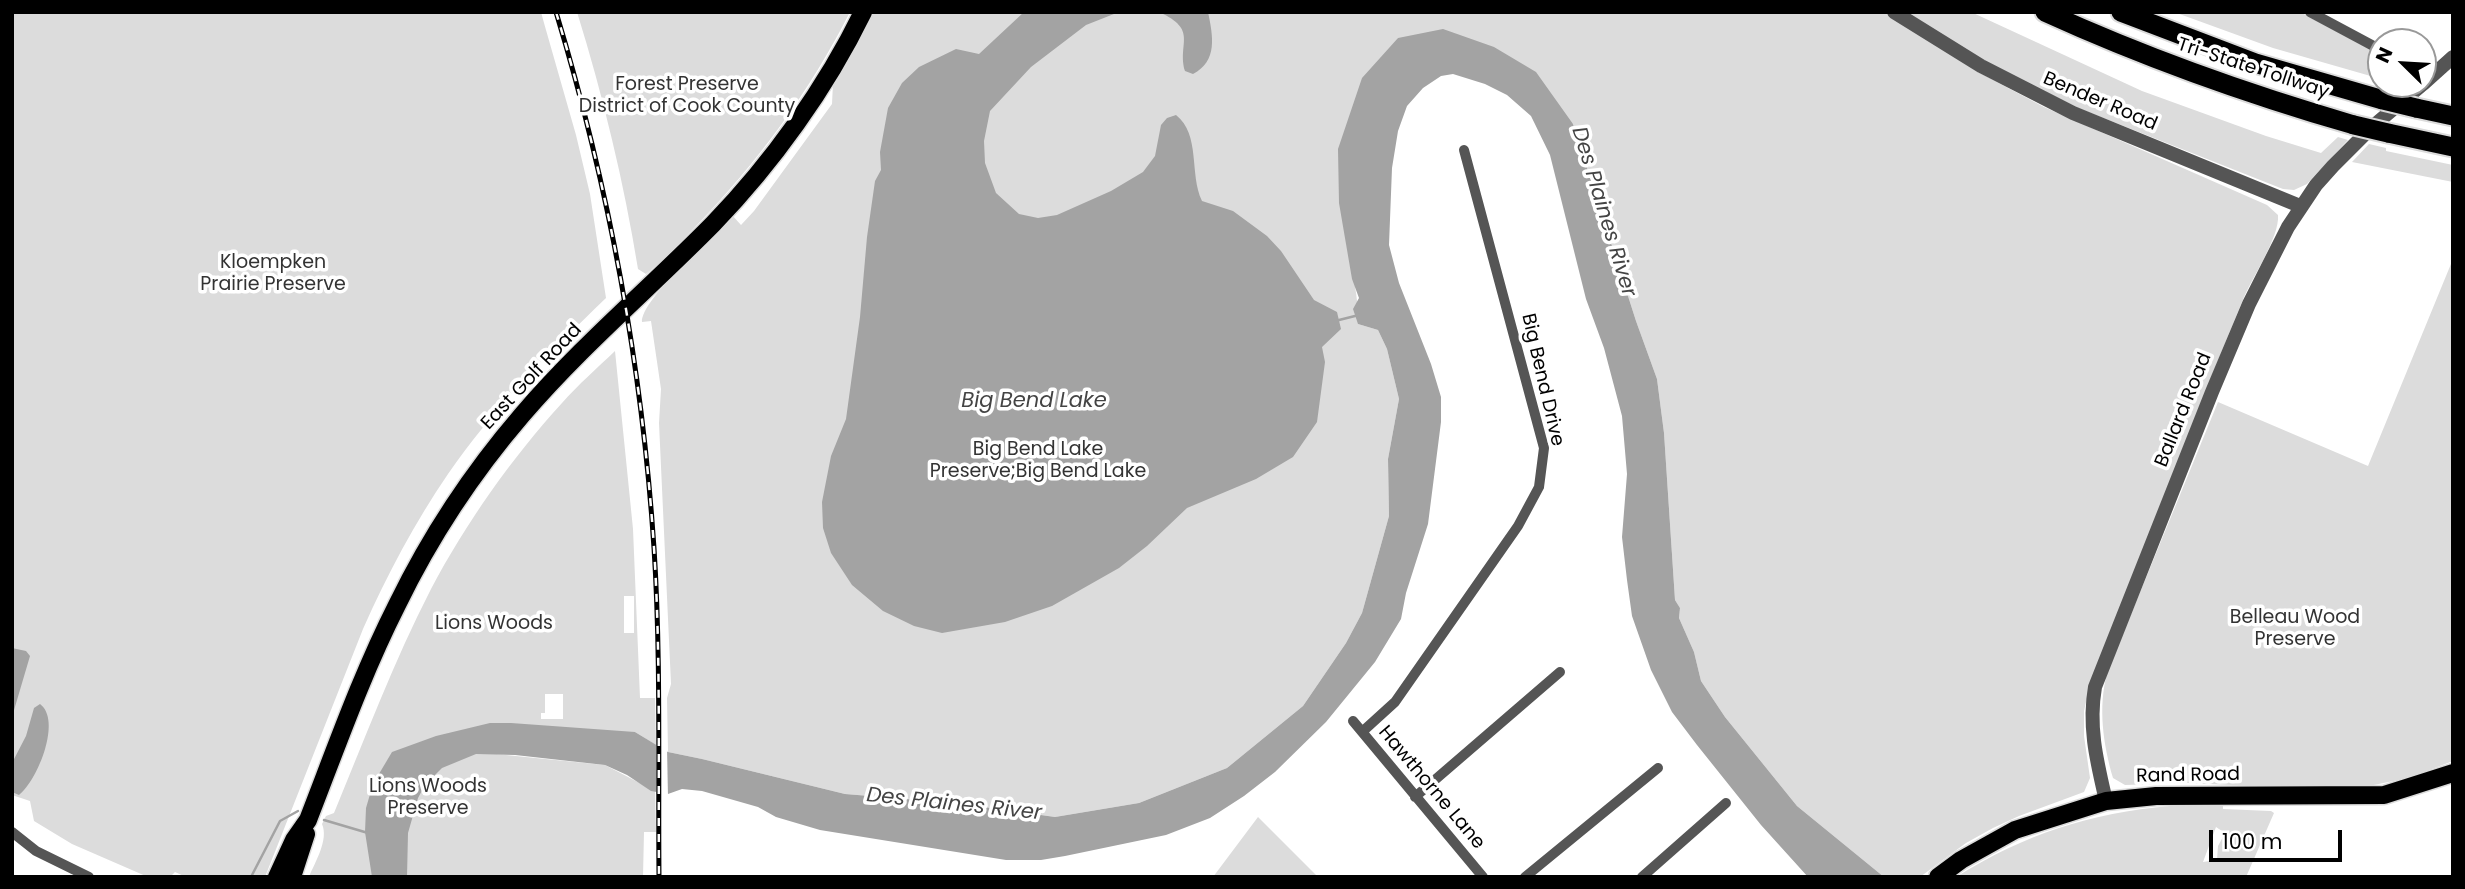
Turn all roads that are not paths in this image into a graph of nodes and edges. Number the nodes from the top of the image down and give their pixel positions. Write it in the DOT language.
graph roads {
  1 [pos="863,12"];
  2 [pos="1894,12"];
  3 [pos="2045,12"];
  4 [pos="2121,12"];
  5 [pos="2310,12"];
  6 [pos="2367,43"];
  7 [pos="2453,57"];
  8 [pos="2437,70"];
  9 [pos="2404,98"];
  10 [pos="2453,116"];
  11 [pos="2453,147"];
  12 [pos="1464,150"];
  13 [pos="2300,206"];
  14 [pos="1560,672"];
  15 [pos="1353,721"];
  16 [pos="1362,732"];
  17 [pos="1658,768"];
  18 [pos="2453,773"];
  19 [pos="1415,797"];
  20 [pos="2106,801"];
  21 [pos="1726,803"];
  22 [pos="308,820"];
  23 [pos="12,832"];
  24 [pos="89,877"];
  25 [pos="277,877"];
  26 [pos="292,877"];
  27 [pos="1483,877"];
  28 [pos="1525,877"];
  29 [pos="1642,877"];
  30 [pos="1938,877"];
  1 -- 22 [label="main road, East Golf Road"];
  2 -- 13 [label="street, Bender Road"];
  3 -- 11 [label="highway, Tri-State Tollway, bridge"];
  4 -- 10 [label="highway, Tri-State Tollway, bridge"];
  5 -- 6 [label="street"];
  7 -- 8 [label="street, Ballard Road"];
  9 -- 13 [label="street, Ballard Road"];
  12 -- 16 [label="street, Big Bend Drive"];
  13 -- 20 [label="street, Ballard Road"];
  14 -- 19 [label="street"];
  15 -- 16 [label="street, Hawthorne Lane"];
  16 -- 19 [label="street, Hawthorne Lane"];
  17 -- 28 [label="street"];
  18 -- 20 [label="main road, Rand Road"];
  19 -- 27 [label="street, Hawthorne Lane"];
  20 -- 30 [label="main road, Rand Road"];
  21 -- 29 [label="street"];
  22 -- 25 [label="main road, East Golf Road"];
  22 -- 26 [label="main road, East Golf Road"];
  23 -- 24 [label="street"];
}
